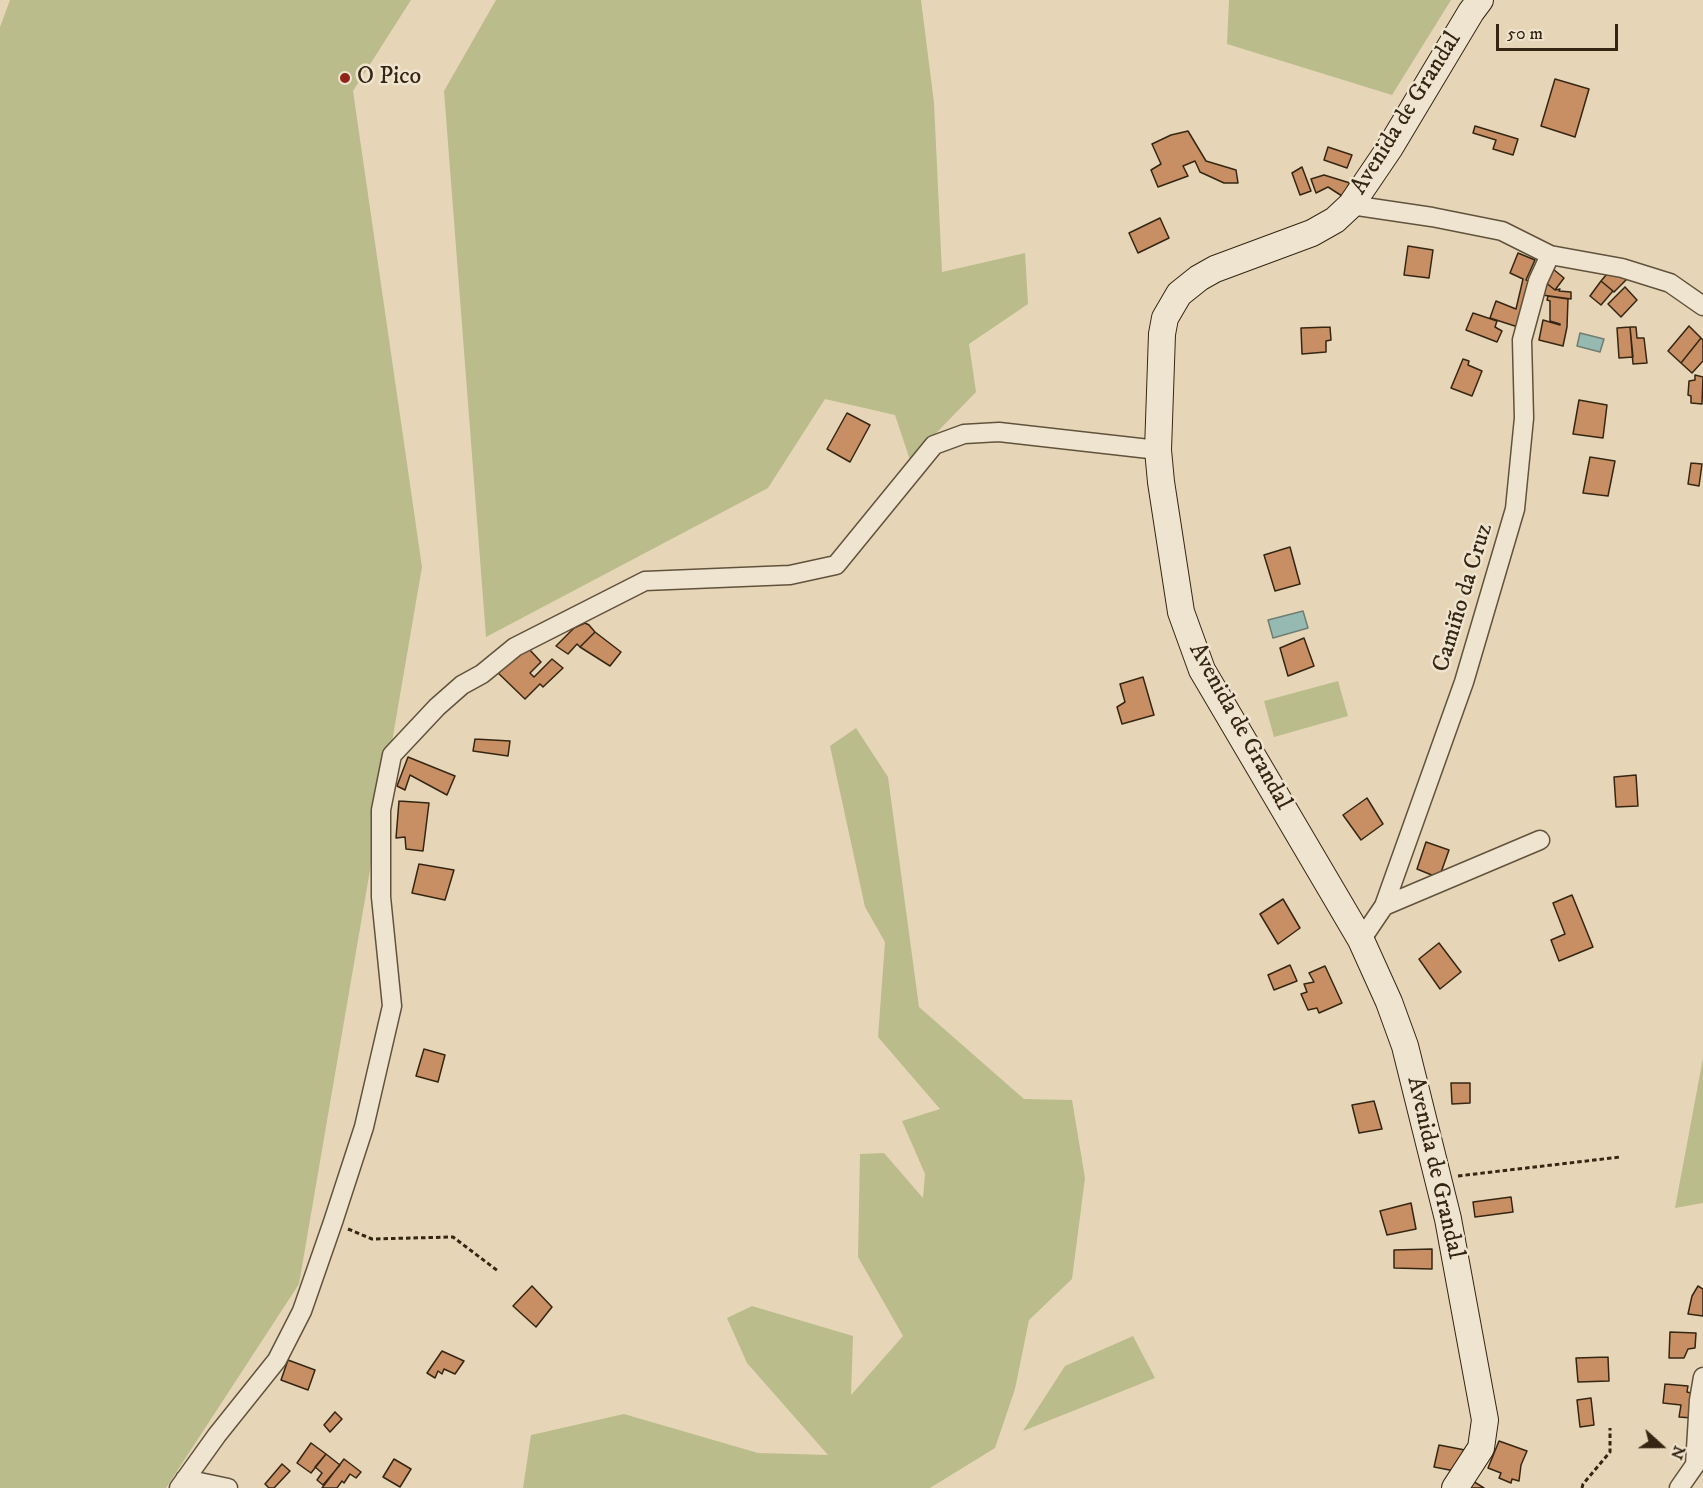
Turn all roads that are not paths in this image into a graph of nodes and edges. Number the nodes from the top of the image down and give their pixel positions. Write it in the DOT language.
graph roads {
  1 [pos="1480,0"];
  2 [pos="1351,205"];
  3 [pos="1550,255"];
  4 [pos="1703,306"];
  5 [pos="1158,450"];
  6 [pos="1540,840"];
  7 [pos="1384,906"];
  8 [pos="1361,940"];
  9 [pos="1703,1377"];
  10 [pos="182,1484"];
  11 [pos="228,1488"];
  12 [pos="1455,1488"];
  13 [pos="1679,1488"];
  1 -- 2 [label="street, Avenida de Grandal"];
  2 -- 3 [label="street"];
  2 -- 5 [label="street, Avenida de Grandal"];
  3 -- 4 [label="street"];
  3 -- 7 [label="street, Camiño da Cruz"];
  5 -- 8 [label="street, Avenida de Grandal"];
  5 -- 10 [label="street"];
  6 -- 7 [label="street"];
  7 -- 8 [label="street, Camiño da Cruz"];
  8 -- 12 [label="street, Avenida de Grandal"];
  9 -- 13 [label="street"];
  10 -- 11 [label="street"];
}
